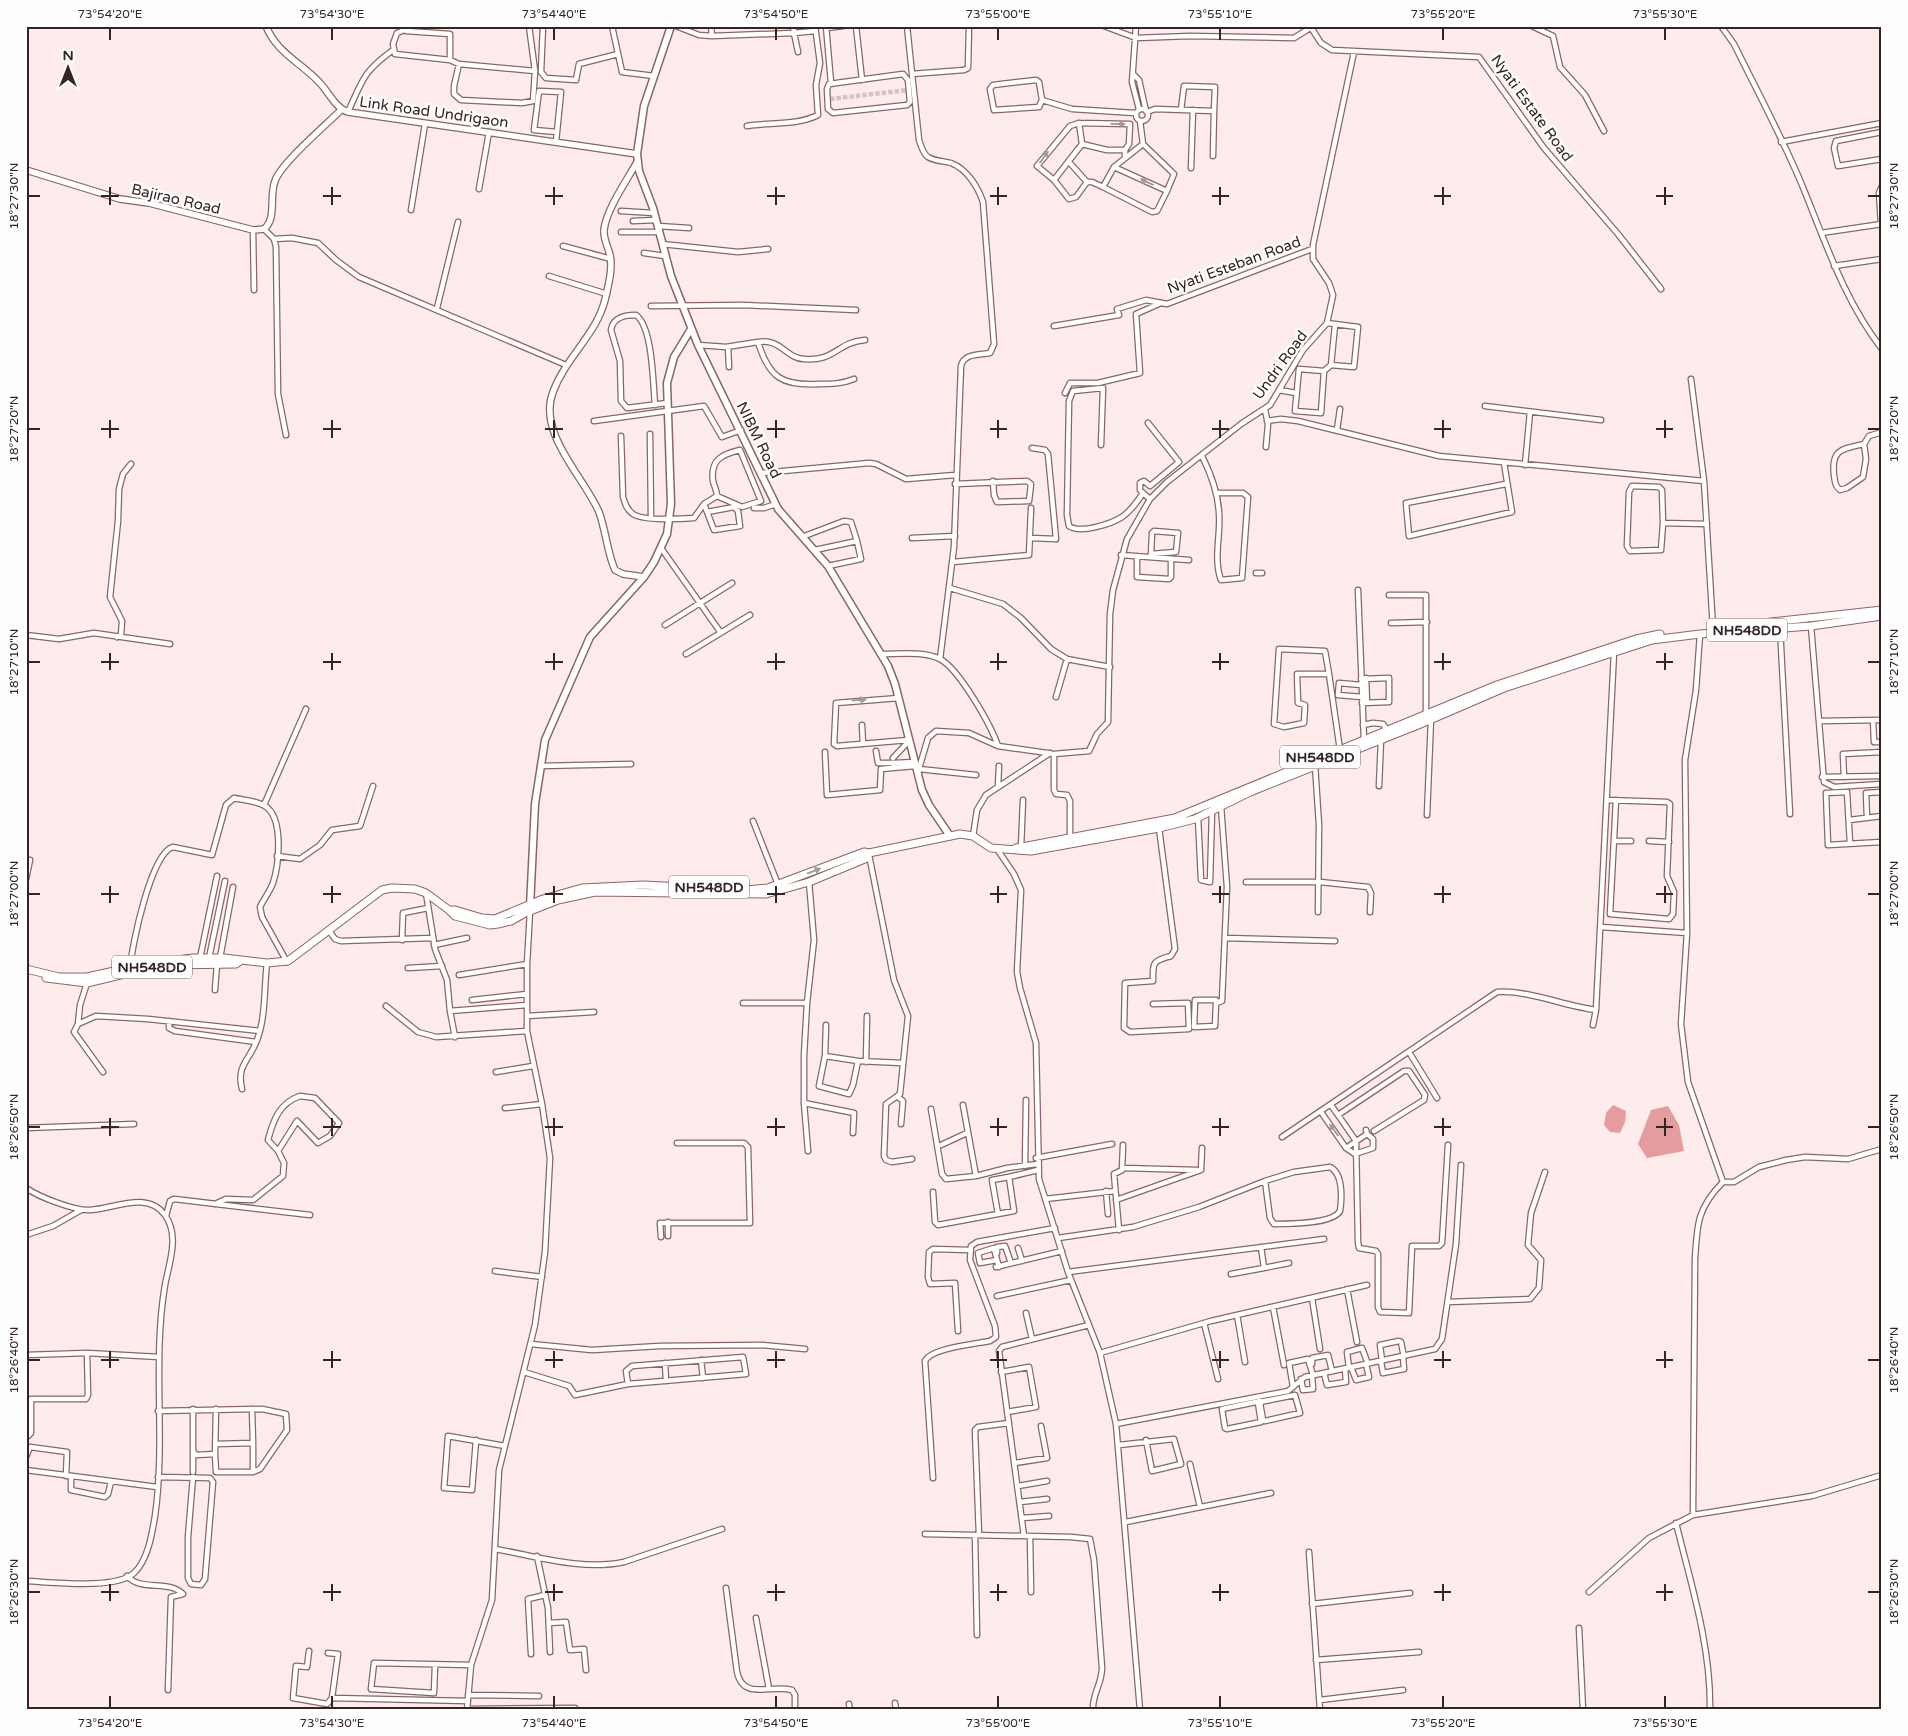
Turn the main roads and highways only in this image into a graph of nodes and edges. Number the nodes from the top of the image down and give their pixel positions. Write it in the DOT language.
graph roads {
  1 [pos="670,26"];
  2 [pos="691,329"];
  3 [pos="1882,610"];
  4 [pos="1882,616"];
  5 [pos="1429,717"];
  6 [pos="950,836"];
  7 [pos="1070,841"];
  8 [pos="1011,850"];
  9 [pos="869,853"];
  10 [pos="779,888"];
  11 [pos="530,907"];
  12 [pos="26,971"];
  1 -- 2 [label="main road, NIBM Road"];
  2 -- 6 [label="main road, NIBM Road"];
  2 -- 11 [label="main road"];
  3 -- 5 [label="highway, NH548DD"];
  4 -- 5 [label="highway, NH548DD"];
  5 -- 7 [label="highway, NH548DD"];
  5 -- 7 [label="highway, NH548DD"];
  6 -- 8 [label="highway, NH548DD"];
  6 -- 9 [label="highway, NH548DD"];
  7 -- 8 [label="highway, NH548DD"];
  7 -- 8 [label="highway, NH548DD"];
  10 -- 9 [label="highway, NH548DD, one-way"];
  9 -- 10 [label="highway, NH548DD"];
  10 -- 11 [label="highway, NH548DD"];
  11 -- 12 [label="highway, NH548DD"];
}
